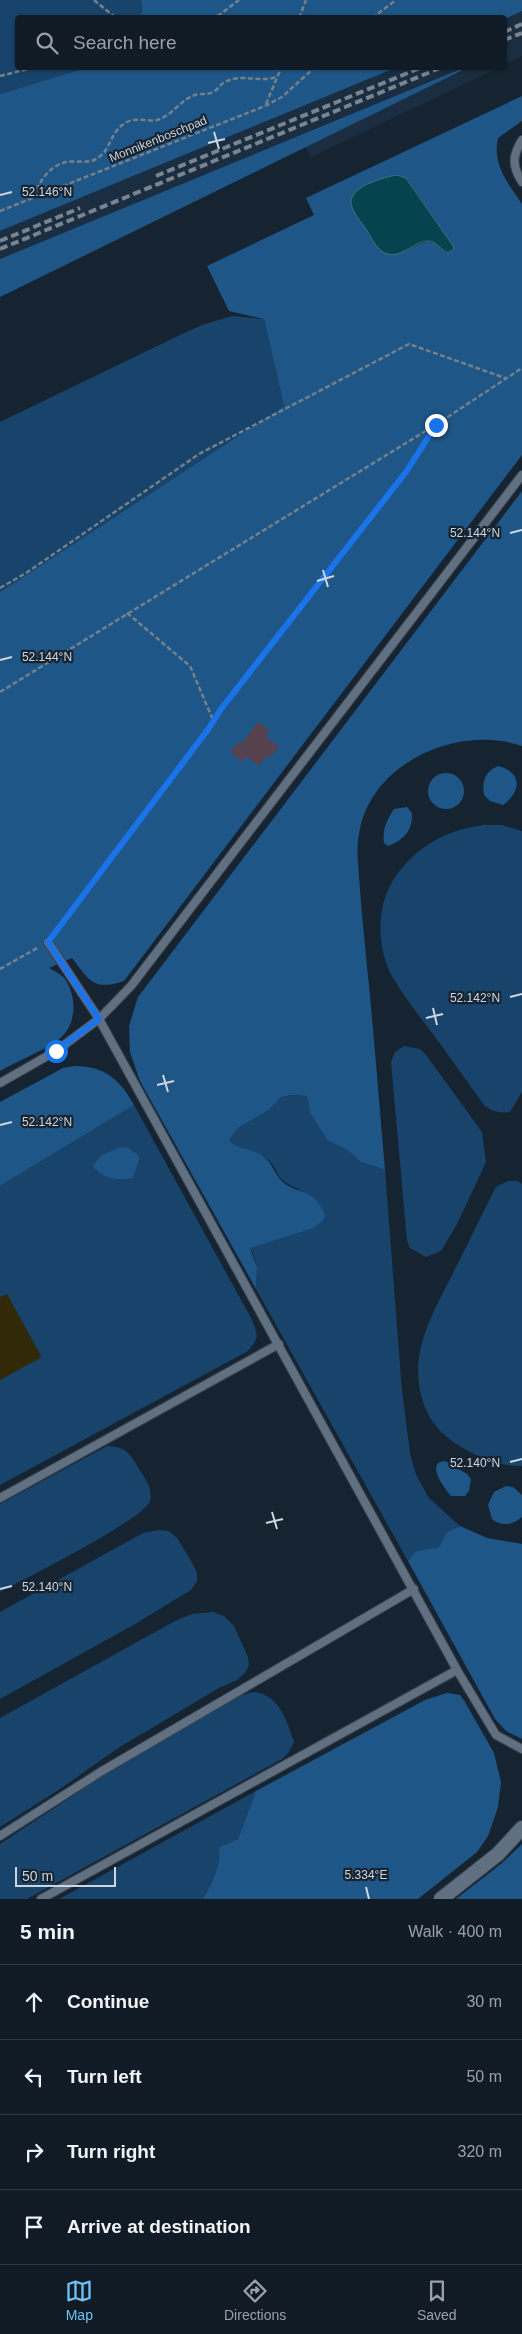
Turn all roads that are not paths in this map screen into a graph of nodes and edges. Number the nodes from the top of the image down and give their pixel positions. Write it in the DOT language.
graph roads {
  1 [pos="522,140"];
  2 [pos="522,182"];
  3 [pos="522,475"];
  4 [pos="48,942"];
  5 [pos="99,1019"];
  6 [pos="0,1083"];
  7 [pos="279,1344"];
  8 [pos="0,1498"];
  9 [pos="414,1589"];
  10 [pos="457,1670"];
  11 [pos="522,1749"];
  12 [pos="522,1828"];
  13 [pos="0,1836"];
  14 [pos="41,1899"];
  15 [pos="441,1899"];
  1 -- 2 [label="lane"];
  3 -- 5 [label="lane"];
  4 -- 5 [label="lane"];
  5 -- 6 [label="lane"];
  5 -- 7 [label="lane"];
  7 -- 8 [label="lane"];
  7 -- 9 [label="lane"];
  9 -- 10 [label="lane"];
  9 -- 13 [label="lane"];
  10 -- 11 [label="lane"];
  10 -- 14 [label="lane"];
  12 -- 15 [label="street"];
}
